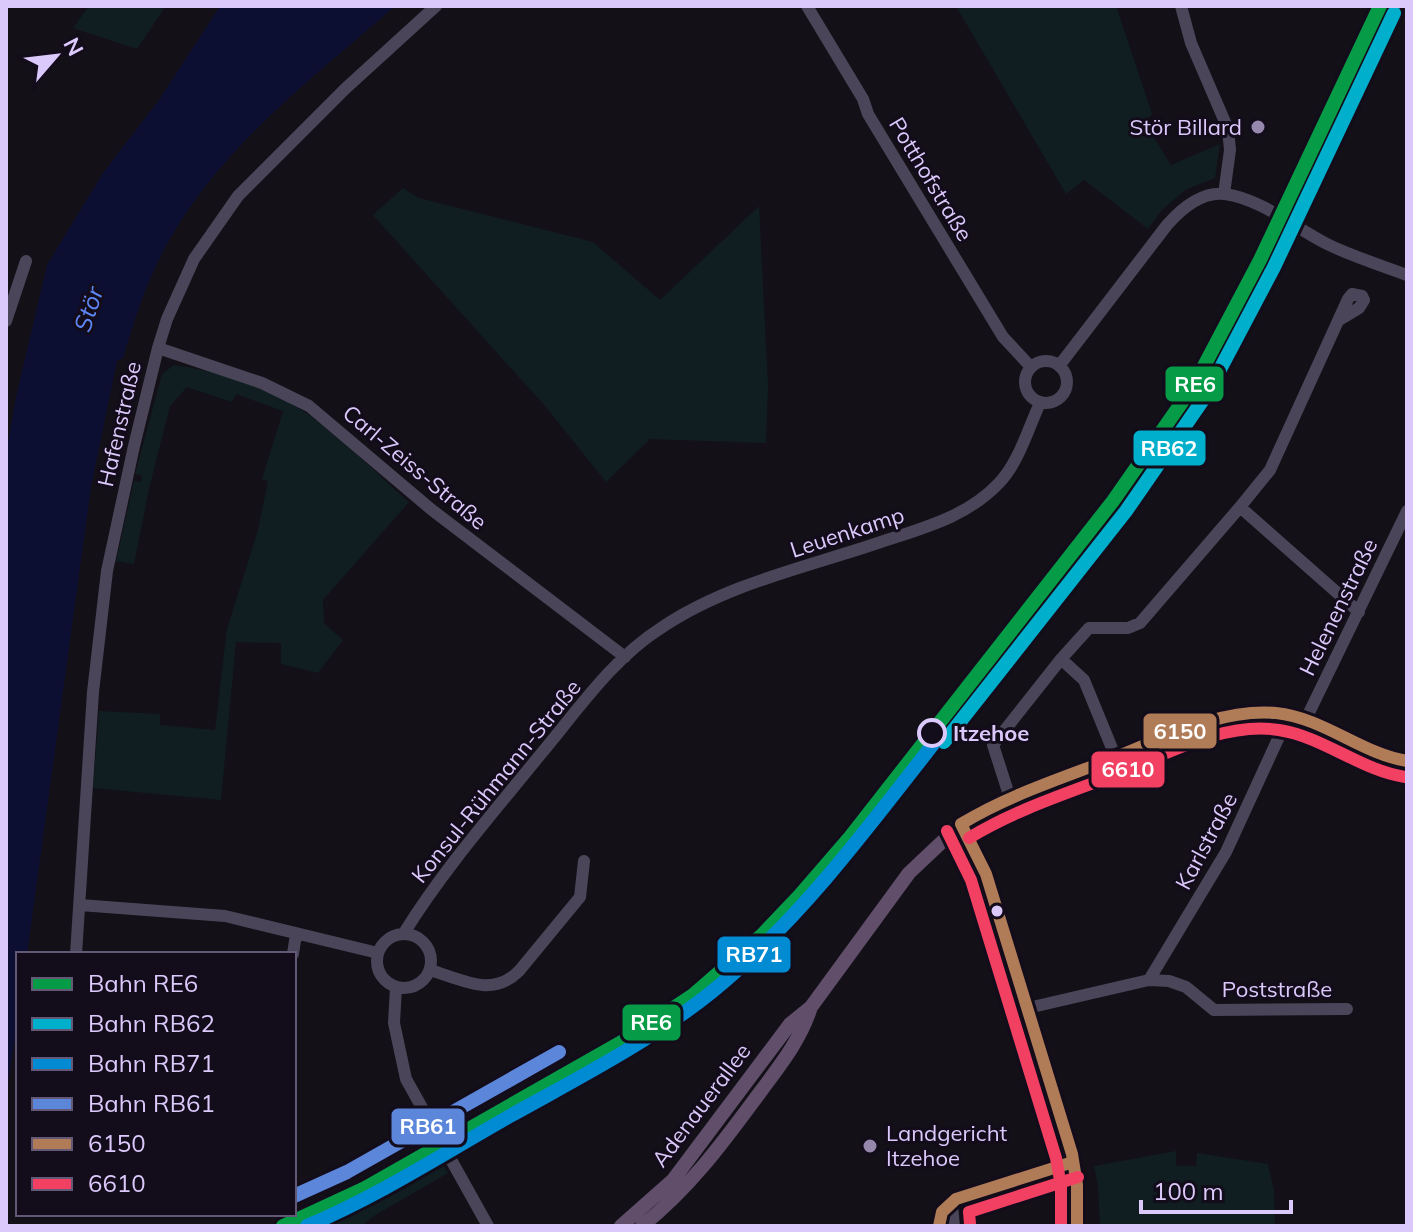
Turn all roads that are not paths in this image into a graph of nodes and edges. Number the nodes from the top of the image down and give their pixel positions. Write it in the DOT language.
graph roads {
  1 [pos="436,6"];
  2 [pos="807,6"];
  3 [pos="1181,6"];
  4 [pos="1224,194"];
  5 [pos="26,261"];
  6 [pos="1407,275"];
  7 [pos="1339,320"];
  8 [pos="6,321"];
  9 [pos="158,348"];
  10 [pos="1059,366"];
  11 [pos="1031,367"];
  12 [pos="1040,403"];
  13 [pos="1240,507"];
  14 [pos="1407,511"];
  15 [pos="1359,612"];
  16 [pos="625,657"];
  17 [pos="1061,659"];
  18 [pos="1289,715"];
  19 [pos="1305,721"];
  20 [pos="1116,758"];
  21 [pos="1407,761"];
  22 [pos="1010,798"];
  23 [pos="961,824"];
  24 [pos="584,861"];
  25 [pos="80,905"];
  26 [pos="404,933"];
  27 [pos="296,934"];
  28 [pos="76,952"];
  29 [pos="293,952"];
  30 [pos="378,953"];
  31 [pos="430,970"];
  32 [pos="1149,980"];
  33 [pos="396,987"];
  34 [pos="811,1007"];
  35 [pos="1028,1008"];
  36 [pos="1347,1009"];
  37 [pos="1073,1162"];
  38 [pos="956,1199"];
  39 [pos="488,1226"];
  40 [pos="621,1226"];
  41 [pos="642,1226"];
  42 [pos="939,1226"];
  43 [pos="954,1226"];
  44 [pos="1077,1226"];
  1 -- 9 [label="street, Hafenstraße"];
  2 -- 11 [label="street, Potthofstraße"];
  3 -- 4 [label="street"];
  4 -- 6 [label="street"];
  4 -- 10 [label="street"];
  5 -- 8 [label="street"];
  7 -- 13 [label="street"];
  9 -- 16 [label="street, Carl-Zeiss-Straße"];
  9 -- 25 [label="street, Hafenstraße"];
  10 -- 11 [label="street"];
  10 -- 12 [label="street, Leuenkamp"];
  11 -- 12 [label="street"];
  12 -- 16 [label="street, Leuenkamp"];
  13 -- 15 [label="street"];
  13 -- 17 [label="street"];
  14 -- 15 [label="street, Helenenstraße"];
  15 -- 19 [label="street, Helenenstraße"];
  16 -- 26 [label="street, Konsul-Rühmann-Straße"];
  17 -- 20 [label="street"];
  17 -- 22 [label="street"];
  18 -- 19 [label="main road, Adenauerallee"];
  18 -- 20 [label="main road, Adenauerallee"];
  18 -- 32 [label="street, Karlstraße"];
  19 -- 21 [label="main road, Adenauerallee"];
  20 -- 22 [label="main road, Adenauerallee"];
  22 -- 23 [label="main road, Adenauerallee"];
  23 -- 34 [label="main road, Adenauerallee"];
  23 -- 35 [label="street"];
  24 -- 31 [label="street"];
  25 -- 27 [label="street"];
  25 -- 28 [label="street, Hafenstraße"];
  26 -- 30 [label="street, Konsul-Rühmann-Straße"];
  26 -- 31 [label="street"];
  27 -- 29 [label="street"];
  27 -- 30 [label="street"];
  30 -- 33 [label="street"];
  31 -- 33 [label="street"];
  32 -- 35 [label="street, Poststraße"];
  32 -- 36 [label="street, Poststraße"];
  33 -- 39 [label="street"];
  34 -- 40 [label="main road, Adenauerallee"];
  34 -- 41 [label="main road, Adenauerallee"];
  35 -- 37 [label="street"];
  37 -- 38 [label="street"];
  37 -- 44 [label="street"];
  38 -- 42 [label="street"];
  38 -- 43 [label="street"];
}
